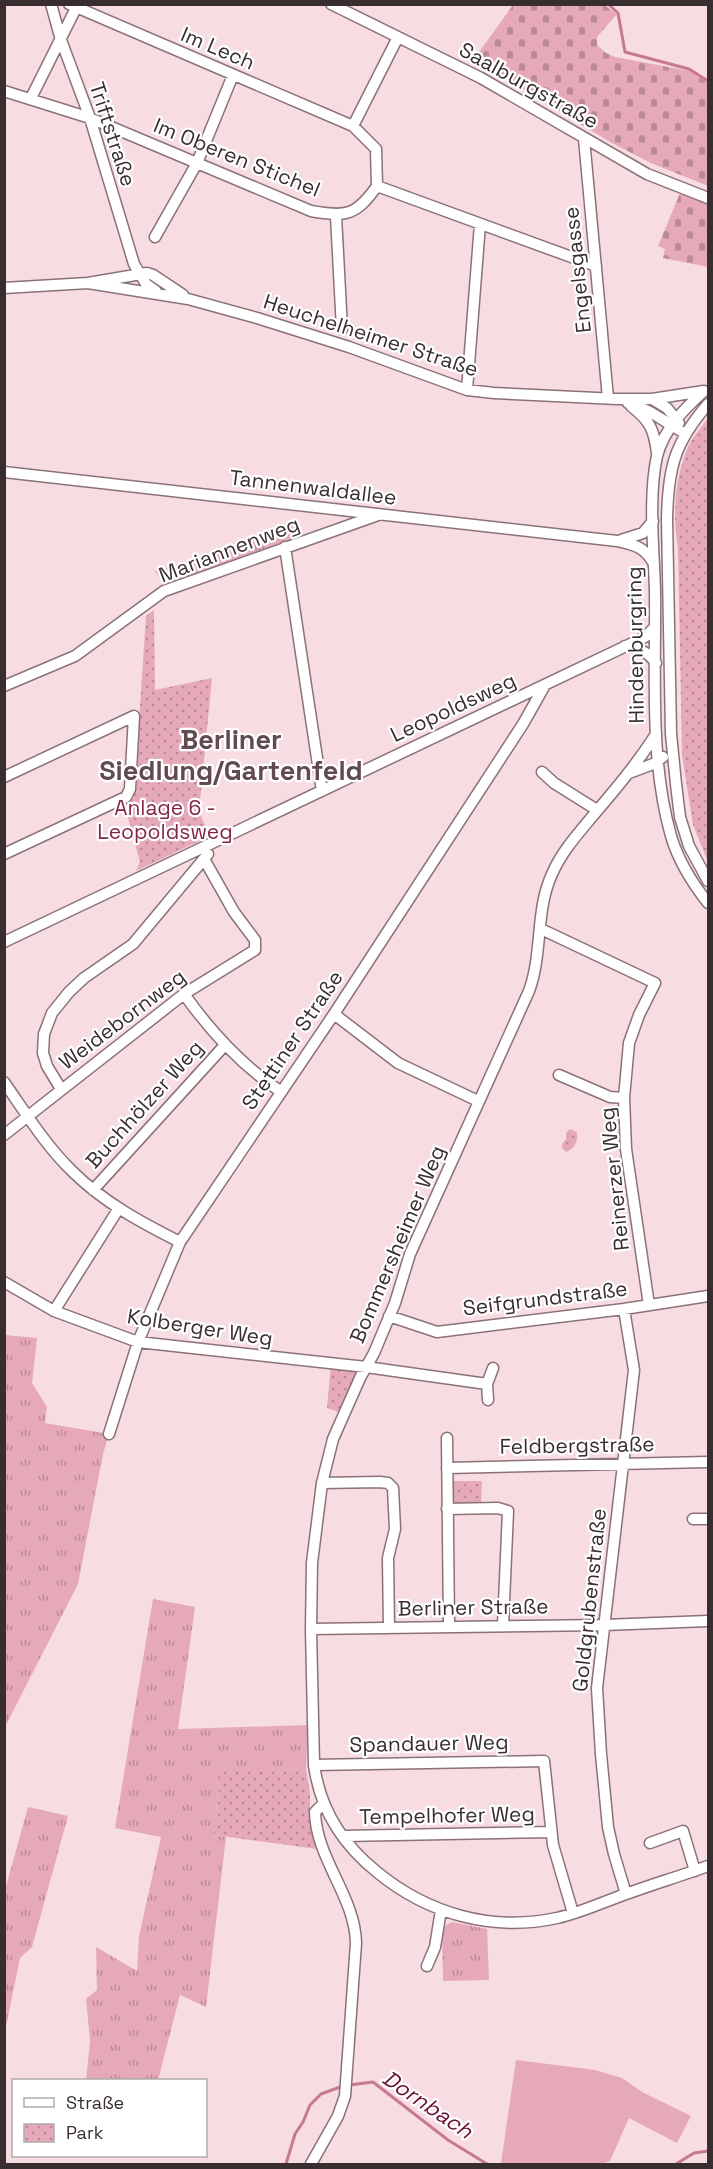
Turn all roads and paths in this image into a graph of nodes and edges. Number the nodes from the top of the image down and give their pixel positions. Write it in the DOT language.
graph roads {
  1 [pos="51,4"];
  2 [pos="331,4"];
  3 [pos="74,5"];
  4 [pos="398,37"];
  5 [pos="61,40"];
  6 [pos="233,75"];
  7 [pos="4,91"];
  8 [pos="31,98"];
  9 [pos="90,118"];
  10 [pos="354,126"];
  11 [pos="584,138"];
  12 [pos="197,163"];
  13 [pos="377,186"];
  14 [pos="708,198"];
  15 [pos="336,216"];
  16 [pos="480,224"];
  17 [pos="155,237"];
  18 [pos="596,266"];
  19 [pos="139,275"];
  20 [pos="88,283"];
  21 [pos="4,288"];
  22 [pos="162,293"];
  23 [pos="188,298"];
  24 [pos="342,329"];
  25 [pos="706,389"];
  26 [pos="467,390"];
  27 [pos="612,398"];
  28 [pos="652,399"];
  29 [pos="629,404"];
  30 [pos="708,404"];
  31 [pos="673,422"];
  32 [pos="685,433"];
  33 [pos="658,455"];
  34 [pos="4,472"];
  35 [pos="380,514"];
  36 [pos="653,521"];
  37 [pos="617,541"];
  38 [pos="285,547"];
  39 [pos="654,564"];
  40 [pos="655,627"];
  41 [pos="625,646"];
  42 [pos="656,663"];
  43 [pos="545,685"];
  44 [pos="4,686"];
  45 [pos="656,734"];
  46 [pos="672,740"];
  47 [pos="659,760"];
  48 [pos="635,763"];
  49 [pos="647,766"];
  50 [pos="542,772"];
  51 [pos="629,773"];
  52 [pos="4,777"];
  53 [pos="675,777"];
  54 [pos="661,784"];
  55 [pos="322,791"];
  56 [pos="597,810"];
  57 [pos="214,843"];
  58 [pos="4,854"];
  59 [pos="204,860"];
  60 [pos="708,880"];
  61 [pos="708,903"];
  62 [pos="541,929"];
  63 [pos="4,942"];
  64 [pos="184,994"];
  65 [pos="334,1014"];
  66 [pos="225,1045"];
  67 [pos="559,1075"];
  68 [pos="4,1082"];
  69 [pos="61,1089"];
  70 [pos="280,1091"];
  71 [pos="624,1098"];
  72 [pos="478,1101"];
  73 [pos="27,1115"];
  74 [pos="4,1135"];
  75 [pos="93,1190"];
  76 [pos="119,1208"];
  77 [pos="180,1242"];
  78 [pos="4,1282"];
  79 [pos="708,1296"];
  80 [pos="649,1305"];
  81 [pos="624,1309"];
  82 [pos="54,1311"];
  83 [pos="389,1316"];
  84 [pos="138,1342"];
  85 [pos="366,1367"];
  86 [pos="493,1368"];
  87 [pos="487,1384"];
  88 [pos="488,1400"];
  89 [pos="109,1434"];
  90 [pos="447,1438"];
  91 [pos="708,1462"];
  92 [pos="624,1464"];
  93 [pos="447,1468"];
  94 [pos="322,1483"];
  95 [pos="447,1509"];
  96 [pos="693,1519"];
  97 [pos="708,1519"];
  98 [pos="708,1621"];
  99 [pos="503,1625"];
  100 [pos="604,1625"];
  101 [pos="449,1626"];
  102 [pos="388,1628"];
  103 [pos="311,1629"];
  104 [pos="315,1765"];
  105 [pos="323,1804"];
  106 [pos="551,1832"];
  107 [pos="343,1836"];
  108 [pos="650,1843"];
  109 [pos="708,1866"];
  110 [pos="695,1871"];
  111 [pos="626,1893"];
  112 [pos="441,1910"];
  113 [pos="573,1912"];
  114 [pos="427,1966"];
  115 [pos="311,2164"];
  1 -- 5 [label="street, Triftstraße"];
  2 -- 4 [label="street, Saalburgstraße"];
  3 -- 5 [label="street"];
  3 -- 6 [label="street, Im Lech"];
  4 -- 10 [label="street"];
  4 -- 11 [label="street, Saalburgstraße"];
  5 -- 8 [label="street"];
  5 -- 9 [label="street, Triftstraße"];
  6 -- 10 [label="street, Im Lech"];
  6 -- 12 [label="street"];
  7 -- 8 [label="street, Im Oberen Stichel"];
  8 -- 9 [label="street, Im Oberen Stichel"];
  9 -- 12 [label="street, Im Oberen Stichel"];
  9 -- 19 [label="street, Triftstraße"];
  10 -- 13 [label="street"];
  11 -- 14 [label="street, Saalburgstraße"];
  11 -- 18 [label="street, Engelsgasse"];
  12 -- 15 [label="street, Im Oberen Stichel"];
  12 -- 17 [label="street"];
  13 -- 15 [label="street"];
  13 -- 16 [label="street"];
  15 -- 24 [label="street"];
  16 -- 18 [label="street"];
  16 -- 26 [label="street"];
  18 -- 27 [label="street, Engelsgasse"];
  19 -- 20 [label="street, Heuchelheimer Straße"];
  19 -- 22 [label="street, Heuchelheimer Straße"];
  19 -- 23 [label="street, Heuchelheimer Straße"];
  20 -- 21 [label="street, Heuchelheimer Straße"];
  20 -- 22 [label="street, Heuchelheimer Straße"];
  22 -- 23 [label="street, Heuchelheimer Straße"];
  23 -- 26 [label="street, Heuchelheimer Straße"];
  25 -- 28 [label="street, Hindenburgring"];
  25 -- 31 [label="street, Hindenburgring"];
  26 -- 27 [label="street, Heuchelheimer Straße"];
  27 -- 28 [label="street, Heuchelheimer Straße"];
  27 -- 29 [label="street, Heuchelheimer Straße"];
  28 -- 31 [label="street, Heuchelheimer Straße"];
  29 -- 31 [label="street, Heuchelheimer Straße"];
  29 -- 33 [label="street, Heuchelheimer Straße"];
  30 -- 32 [label="street, Hindenburgring"];
  31 -- 32 [label="street, Heuchelheimer Straße"];
  31 -- 33 [label="street, Hindenburgring"];
  32 -- 46 [label="street, Hindenburgring"];
  33 -- 36 [label="street, Hindenburgring"];
  34 -- 35 [label="street, Tannenwaldallee"];
  35 -- 37 [label="street, Tannenwaldallee"];
  35 -- 38 [label="street, Mariannenweg"];
  36 -- 37 [label="street, Tannenwaldallee"];
  36 -- 39 [label="street, Hindenburgring"];
  37 -- 39 [label="street, Tannenwaldallee"];
  38 -- 44 [label="street, Mariannenweg"];
  38 -- 55 [label="street"];
  39 -- 40 [label="street, Hindenburgring"];
  40 -- 41 [label="street, Leopoldsweg"];
  40 -- 42 [label="street, Hindenburgring"];
  41 -- 42 [label="street"];
  41 -- 43 [label="street, Leopoldsweg"];
  42 -- 45 [label="street, Hindenburgring"];
  43 -- 55 [label="street, Leopoldsweg"];
  43 -- 65 [label="street, Stettiner Straße"];
  45 -- 47 [label="street, Hindenburgring"];
  45 -- 48 [label="street, Bommersheimer Weg"];
  46 -- 47 [label="street"];
  46 -- 53 [label="street, Hindenburgring"];
  47 -- 48 [label="street"];
  47 -- 49 [label="street, Bommersheimer Weg"];
  47 -- 53 [label="street"];
  47 -- 54 [label="street, Hindenburgring"];
  48 -- 51 [label="street, Bommersheimer Weg"];
  49 -- 51 [label="street, Bommersheimer Weg"];
  49 -- 54 [label="street"];
  50 -- 56 [label="street"];
  51 -- 56 [label="street, Bommersheimer Weg"];
  52 -- 58 [label="street"];
  53 -- 60 [label="street, Hindenburgring"];
  54 -- 61 [label="street, Hindenburgring"];
  55 -- 57 [label="street, Leopoldsweg"];
  56 -- 62 [label="street, Bommersheimer Weg"];
  57 -- 59 [label="street"];
  57 -- 63 [label="street, Leopoldsweg"];
  59 -- 64 [label="street, Weidebornweg"];
  59 -- 69 [label="street"];
  62 -- 71 [label="street, Reinerzer Weg"];
  62 -- 72 [label="street, Bommersheimer Weg"];
  64 -- 66 [label="street"];
  64 -- 69 [label="street, Weidebornweg"];
  65 -- 70 [label="street, Stettiner Straße"];
  65 -- 72 [label="street"];
  66 -- 70 [label="street"];
  66 -- 75 [label="street, Buchhölzer Weg"];
  67 -- 71 [label="street"];
  68 -- 73 [label="street"];
  69 -- 73 [label="street, Weidebornweg"];
  70 -- 77 [label="street, Stettiner Straße"];
  71 -- 80 [label="street, Reinerzer Weg"];
  72 -- 83 [label="street, Bommersheimer Weg"];
  73 -- 74 [label="street, Weidebornweg"];
  73 -- 75 [label="street"];
  75 -- 76 [label="street"];
  76 -- 77 [label="street"];
  76 -- 82 [label="street"];
  77 -- 84 [label="street, Stettiner Straße"];
  78 -- 82 [label="street, Kolberger Weg"];
  79 -- 80 [label="street, Seifgrundstraße"];
  80 -- 81 [label="street, Seifgrundstraße"];
  81 -- 83 [label="street, Seifgrundstraße"];
  81 -- 92 [label="street, Goldgrubenstraße"];
  82 -- 84 [label="street, Kolberger Weg"];
  83 -- 85 [label="street, Bommersheimer Weg"];
  84 -- 85 [label="street, Kolberger Weg"];
  84 -- 89 [label="street, Stettiner Straße"];
  85 -- 87 [label="street, Kolberger Weg"];
  85 -- 94 [label="street, Bommersheimer Weg"];
  86 -- 87 [label="street"];
  87 -- 88 [label="street"];
  90 -- 93 [label="street"];
  91 -- 92 [label="street, Feldbergstraße"];
  92 -- 93 [label="street, Feldbergstraße"];
  92 -- 100 [label="street, Goldgrubenstraße"];
  93 -- 95 [label="street"];
  94 -- 102 [label="street"];
  94 -- 103 [label="street, Bommersheimer Weg"];
  95 -- 99 [label="street"];
  95 -- 101 [label="street"];
  96 -- 97 [label="street"];
  98 -- 100 [label="street, Berliner Straße"];
  99 -- 100 [label="street, Berliner Straße"];
  99 -- 101 [label="street, Berliner Straße"];
  100 -- 111 [label="street, Goldgrubenstraße"];
  101 -- 102 [label="street, Berliner Straße"];
  102 -- 103 [label="street, Berliner Straße"];
  103 -- 104 [label="street, Bommersheimer Weg"];
  104 -- 105 [label="street, Bommersheimer Weg"];
  104 -- 106 [label="street, Spandauer Weg"];
  105 -- 107 [label="street"];
  105 -- 115 [label="street"];
  106 -- 107 [label="street, Tempelhofer Weg"];
  106 -- 113 [label="street"];
  107 -- 112 [label="street"];
  108 -- 110 [label="street"];
  109 -- 110 [label="street"];
  110 -- 111 [label="street"];
  111 -- 113 [label="street"];
  112 -- 113 [label="street"];
  112 -- 114 [label="street"];
}
